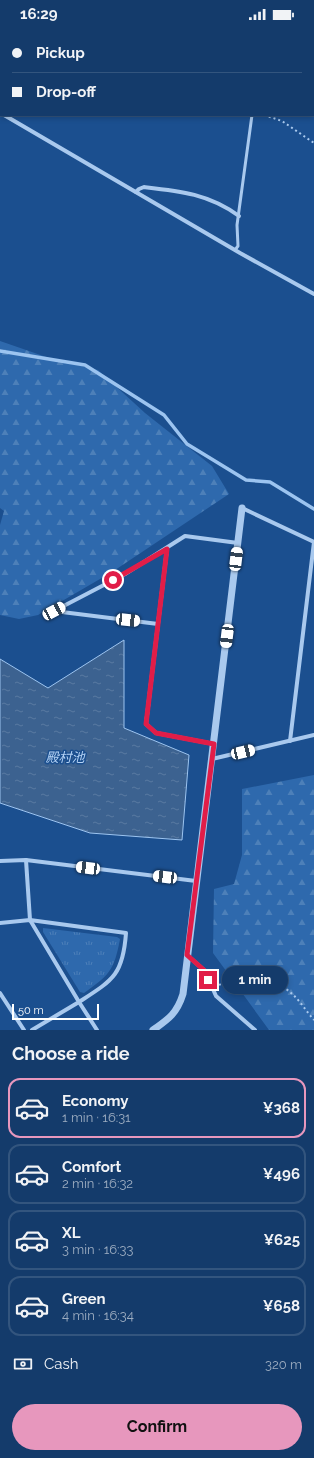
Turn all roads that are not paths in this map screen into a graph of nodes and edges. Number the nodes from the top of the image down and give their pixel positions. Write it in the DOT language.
graph roads {
  1 [pos="5,116"];
  2 [pos="252,116"];
  3 [pos="136,192"];
  4 [pos="238,216"];
  5 [pos="235,250"];
  6 [pos="314,294"];
  7 [pos="242,508"];
  8 [pos="314,542"];
  9 [pos="238,543"];
  10 [pos="167,549"];
  11 [pos="158,624"];
  12 [pos="314,736"];
  13 [pos="290,741"];
  14 [pos="214,744"];
  15 [pos="212,759"];
  16 [pos="26,860"];
  17 [pos="0,861"];
  18 [pos="196,881"];
  19 [pos="30,920"];
  20 [pos="0,924"];
  21 [pos="187,955"];
  22 [pos="0,993"];
  23 [pos="79,1002"];
  24 [pos="24,1030"];
  25 [pos="32,1030"];
  26 [pos="97,1030"];
  27 [pos="152,1030"];
  28 [pos="255,1030"];
  1 -- 3 [label="street"];
  2 -- 4 [label="lane"];
  3 -- 4 [label="street"];
  3 -- 5 [label="street"];
  4 -- 5 [label="lane"];
  5 -- 6 [label="street"];
  7 -- 8 [label="street"];
  7 -- 9 [label="street"];
  8 -- 13 [label="street"];
  9 -- 10 [label="street"];
  9 -- 14 [label="street"];
  10 -- 11 [label="street"];
  10 -- 11 [label="street"];
  11 -- 14 [label="street"];
  12 -- 13 [label="street"];
  13 -- 15 [label="street"];
  14 -- 15 [label="street"];
  15 -- 18 [label="street"];
  16 -- 17 [label="street"];
  16 -- 18 [label="street"];
  16 -- 19 [label="street"];
  18 -- 21 [label="street"];
  19 -- 20 [label="street"];
  19 -- 23 [label="street"];
  19 -- 23 [label="street"];
  21 -- 27 [label="street"];
  21 -- 28 [label="street"];
  22 -- 24 [label="street"];
  23 -- 25 [label="street"];
  23 -- 26 [label="street"];
}
